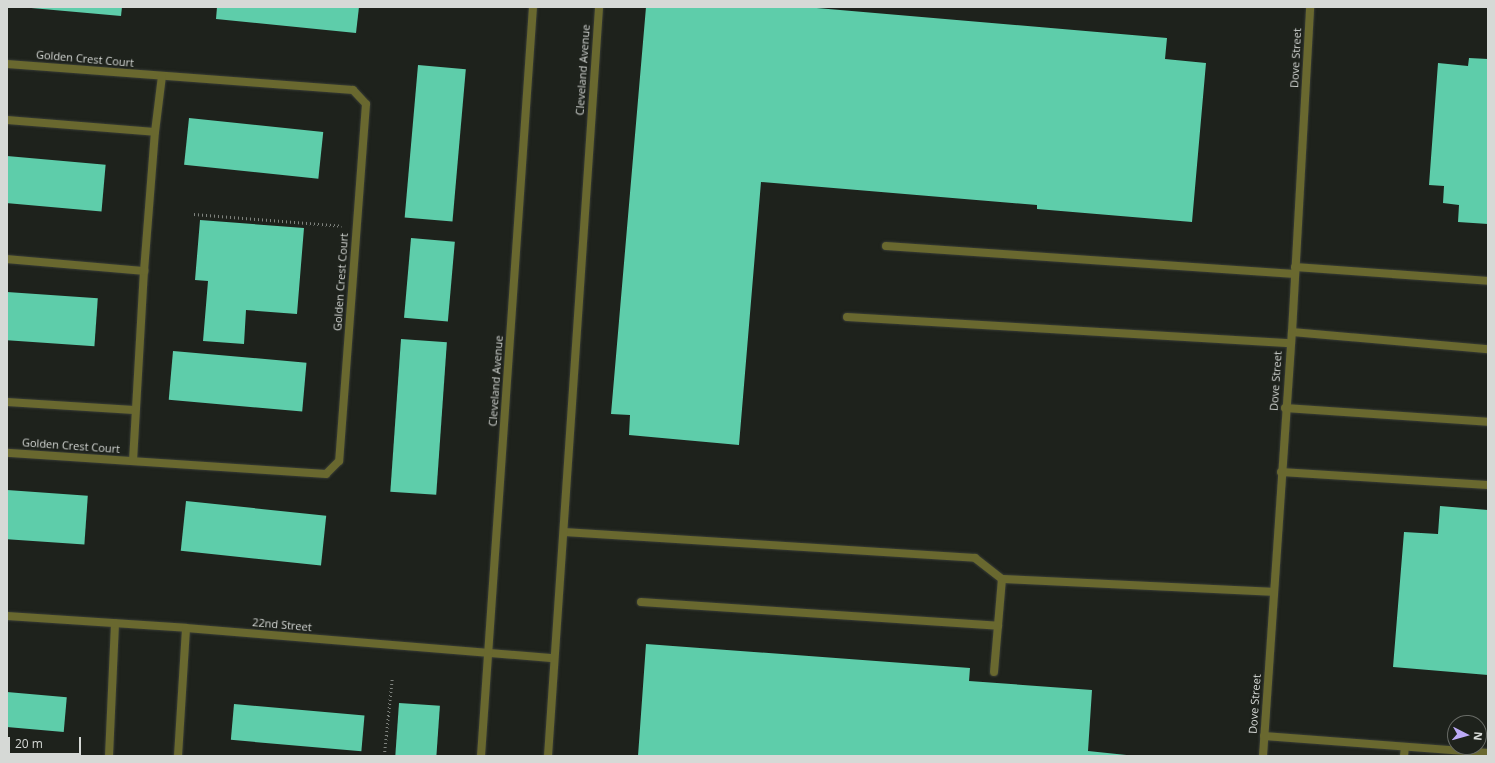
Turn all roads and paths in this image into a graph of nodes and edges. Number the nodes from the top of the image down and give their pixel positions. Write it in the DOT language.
graph roads {
  1 [pos="533,7"];
  2 [pos="599,7"];
  3 [pos="1310,7"];
  4 [pos="7,64"];
  5 [pos="162,76"];
  6 [pos="7,120"];
  7 [pos="155,132"];
  8 [pos="194,214"];
  9 [pos="346,226"];
  10 [pos="886,246"];
  11 [pos="7,259"];
  12 [pos="144,271"];
  13 [pos="1295,271"];
  14 [pos="1488,281"];
  15 [pos="847,317"];
  16 [pos="1292,332"];
  17 [pos="1290,343"];
  18 [pos="1488,349"];
  19 [pos="7,402"];
  20 [pos="1285,408"];
  21 [pos="134,410"];
  22 [pos="1488,422"];
  23 [pos="7,453"];
  24 [pos="133,461"];
  25 [pos="1281,472"];
  26 [pos="1488,485"];
  27 [pos="564,532"];
  28 [pos="1002,579"];
  29 [pos="1273,592"];
  30 [pos="641,602"];
  31 [pos="7,616"];
  32 [pos="115,623"];
  33 [pos="998,626"];
  34 [pos="186,628"];
  35 [pos="488,653"];
  36 [pos="554,658"];
  37 [pos="994,672"];
  38 [pos="392,678"];
  39 [pos="1264,736"];
  40 [pos="1404,747"];
  41 [pos="1488,753"];
  42 [pos="109,756"];
  43 [pos="178,756"];
  44 [pos="384,756"];
  45 [pos="481,756"];
  46 [pos="548,756"];
  47 [pos="1263,756"];
  48 [pos="1404,756"];
  1 -- 35 [label="street, Cleveland Avenue"];
  2 -- 27 [label="street, Cleveland Avenue"];
  3 -- 13 [label="street, Dove Street"];
  4 -- 5 [label="street, Golden Crest Court"];
  5 -- 7 [label="street, Golden Crest Court"];
  5 -- 24 [label="street, Golden Crest Court"];
  6 -- 7 [label="street"];
  7 -- 12 [label="street, Golden Crest Court"];
  8 -- 9 [label="path"];
  10 -- 13 [label="street"];
  11 -- 12 [label="street"];
  12 -- 21 [label="street, Golden Crest Court"];
  13 -- 14 [label="street"];
  13 -- 16 [label="street, Dove Street"];
  15 -- 17 [label="street"];
  16 -- 17 [label="street, Dove Street"];
  16 -- 18 [label="street"];
  17 -- 20 [label="street, Dove Street"];
  19 -- 21 [label="street"];
  20 -- 22 [label="street"];
  20 -- 25 [label="street, Dove Street"];
  21 -- 24 [label="street, Golden Crest Court"];
  23 -- 24 [label="street, Golden Crest Court"];
  25 -- 26 [label="street"];
  25 -- 29 [label="street, Dove Street"];
  27 -- 28 [label="street"];
  27 -- 36 [label="street, Cleveland Avenue"];
  28 -- 29 [label="street"];
  28 -- 33 [label="street"];
  29 -- 39 [label="street, Dove Street"];
  30 -- 33 [label="street"];
  31 -- 32 [label="street, 22nd Street"];
  32 -- 34 [label="street, 22nd Street"];
  32 -- 42 [label="street"];
  33 -- 37 [label="street"];
  34 -- 35 [label="street, 22nd Street"];
  34 -- 43 [label="street"];
  35 -- 36 [label="street, 22nd Street"];
  35 -- 45 [label="street, Cleveland Avenue"];
  36 -- 46 [label="street, Cleveland Avenue"];
  38 -- 44 [label="path"];
  39 -- 40 [label="street"];
  39 -- 47 [label="street, Dove Street"];
  40 -- 41 [label="street"];
  40 -- 48 [label="street"];
}
